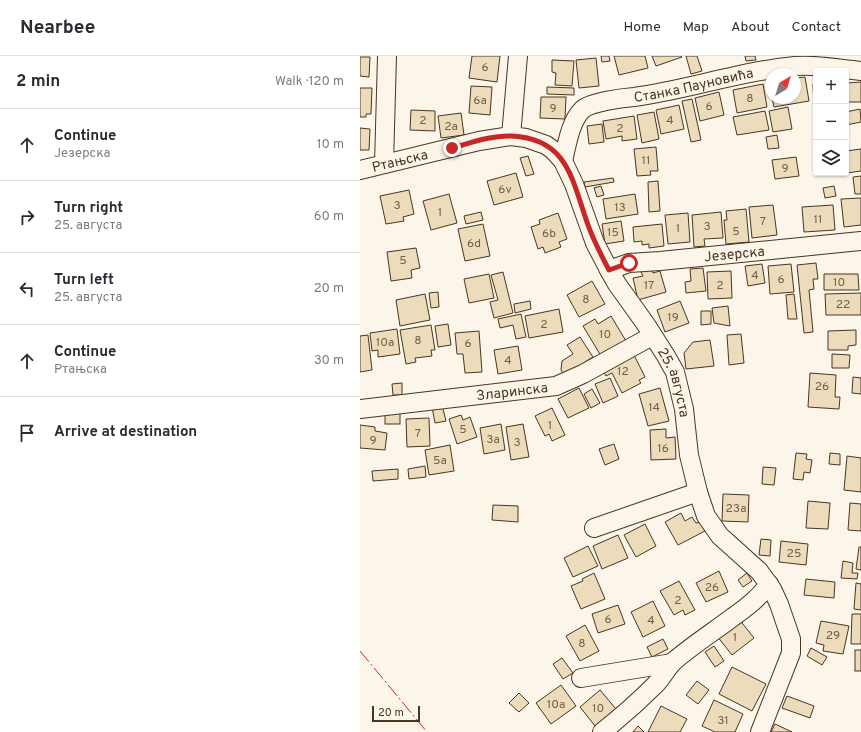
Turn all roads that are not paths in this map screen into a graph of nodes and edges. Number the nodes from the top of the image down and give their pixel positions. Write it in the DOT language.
graph roads {
  1 [pos="387,56"];
  2 [pos="518,56"];
  3 [pos="861,71"];
  4 [pos="511,136"];
  5 [pos="563,161"];
  6 [pos="384,164"];
  7 [pos="360,170"];
  8 [pos="861,240"];
  9 [pos="609,270"];
  10 [pos="652,336"];
  11 [pos="360,409"];
  12 [pos="698,492"];
  13 [pos="594,528"];
  14 [pos="769,584"];
  15 [pos="672,663"];
  16 [pos="581,678"];
  17 [pos="602,732"];
  18 [pos="760,732"];
  1 -- 6 [label="street"];
  2 -- 4 [label="street"];
  3 -- 5 [label="street, Станка Пауновића"];
  4 -- 5 [label="street, 25. августа"];
  4 -- 6 [label="street, Ртањска"];
  5 -- 9 [label="street, 25. августа"];
  6 -- 7 [label="street, Ртањска"];
  8 -- 9 [label="street, Језерска"];
  9 -- 10 [label="street, 25. августа"];
  10 -- 11 [label="street, Зларинска"];
  10 -- 12 [label="street, 25. августа"];
  12 -- 13 [label="street"];
  12 -- 14 [label="street, 25. августа"];
  14 -- 15 [label="street"];
  14 -- 18 [label="street, 25. августа"];
  15 -- 16 [label="street"];
  15 -- 17 [label="street"];
}
